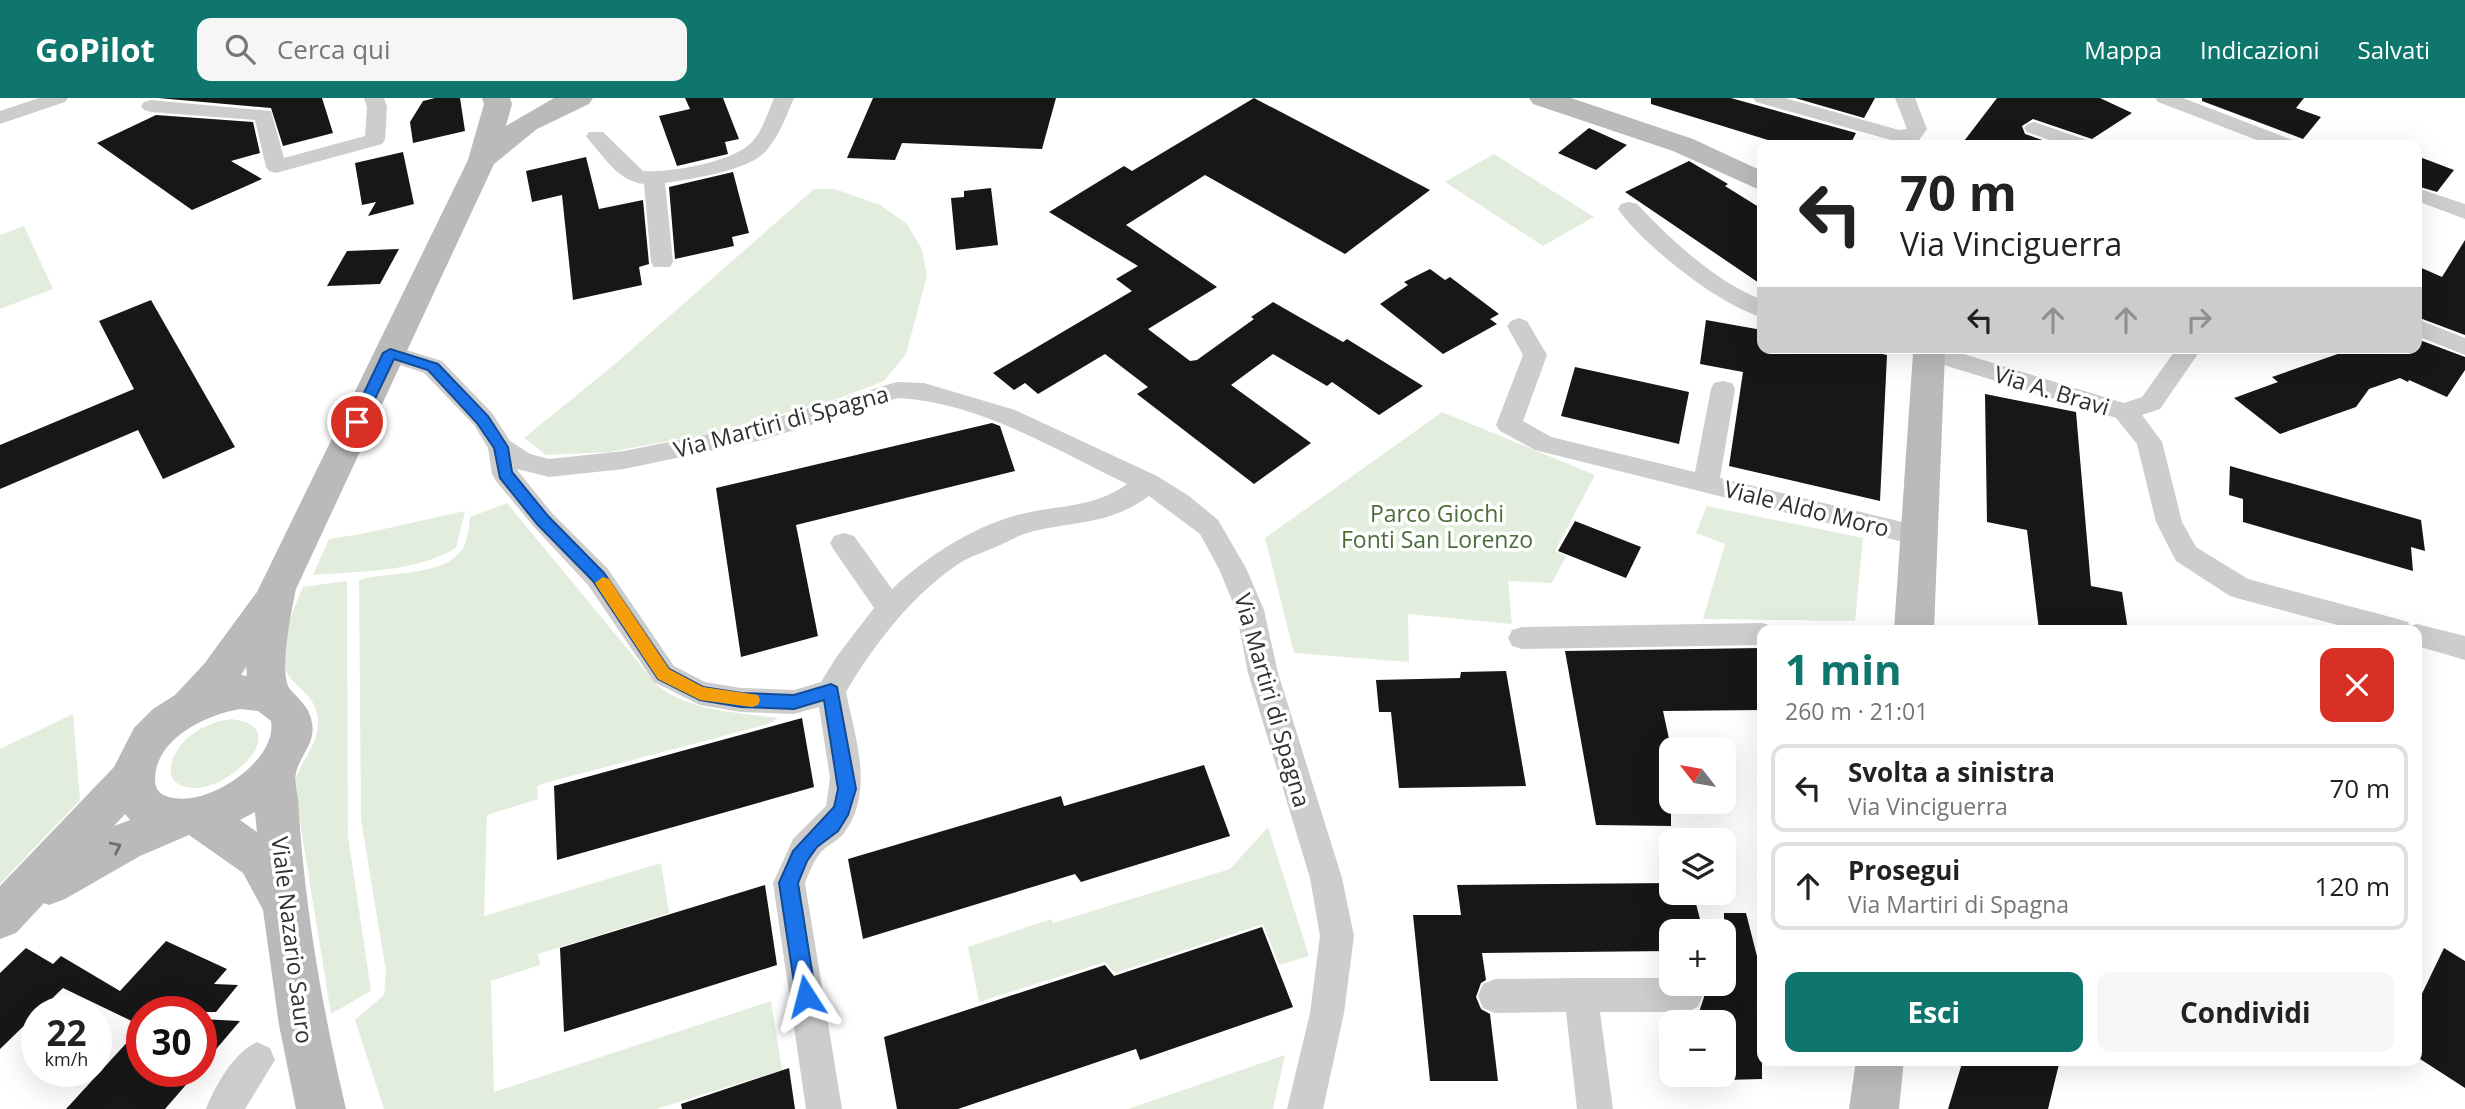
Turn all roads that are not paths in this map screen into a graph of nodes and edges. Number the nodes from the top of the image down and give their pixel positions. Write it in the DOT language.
graph roads {
  1 [pos="58,98"];
  2 [pos="374,98"];
  3 [pos="784,98"];
  4 [pos="1543,98"];
  5 [pos="1763,98"];
  6 [pos="1905,98"];
  7 [pos="2165,98"];
  8 [pos="501,100"];
  9 [pos="567,102"];
  10 [pos="151,106"];
  11 [pos="0,118"];
  12 [pos="2034,128"];
  13 [pos="596,136"];
  14 [pos="2069,140"];
  15 [pos="2275,140"];
  16 [pos="481,160"];
  17 [pos="653,180"];
  18 [pos="1757,180"];
  19 [pos="2422,196"];
  20 [pos="1629,209"];
  21 [pos="2465,212"];
  22 [pos="662,262"];
  23 [pos="1757,306"];
  24 [pos="1519,326"];
  25 [pos="2422,329"];
  26 [pos="2465,347"];
  27 [pos="390,353"];
  28 [pos="1928,354"];
  29 [pos="1941,354"];
  30 [pos="2185,354"];
  31 [pos="1723,389"];
  32 [pos="2125,412"];
  33 [pos="501,447"];
  34 [pos="1148,483"];
  35 [pos="1706,484"];
  36 [pos="1919,536"];
  37 [pos="844,543"];
  38 [pos="277,589"];
  39 [pos="890,608"];
  40 [pos="1914,625"];
  41 [pos="2379,625"];
  42 [pos="1757,635"];
  43 [pos="2422,636"];
  44 [pos="1522,638"];
  45 [pos="2465,648"];
  46 [pos="831,691"];
  47 [pos="270,695"];
  48 [pos="187,709"];
  49 [pos="275,770"];
  50 [pos="132,776"];
  51 [pos="192,816"];
  52 [pos="283,904"];
  53 [pos="7,911"];
  54 [pos="1581,995"];
  55 [pos="1659,995"];
  56 [pos="1495,996"];
  57 [pos="257,1060"];
  58 [pos="1879,1066"];
  59 [pos="224,1109"];
  60 [pos="321,1109"];
  61 [pos="824,1109"];
  62 [pos="1305,1109"];
  63 [pos="1595,1109"];
  64 [pos="1874,1109"];
  1 -- 11 [label="street"];
  2 -- 10 [label="street"];
  3 -- 17 [label="street"];
  4 -- 18 [label="main road"];
  5 -- 6 [label="street"];
  7 -- 15 [label="street"];
  8 -- 9 [label="main road"];
  8 -- 16 [label="main road"];
  9 -- 16 [label="main road"];
  12 -- 14 [label="street"];
  13 -- 17 [label="street"];
  16 -- 27 [label="main road"];
  17 -- 22 [label="street"];
  19 -- 21 [label="street"];
  20 -- 23 [label="street"];
  24 -- 35 [label="street"];
  25 -- 26 [label="street"];
  27 -- 33 [label="street, Via Martiri di Spagna"];
  27 -- 38 [label="main road"];
  28 -- 36 [label="main road, Viale Aldo Moro"];
  29 -- 32 [label="street, Via A. Bravi"];
  30 -- 32 [label="street, Via A. Bravi"];
  31 -- 35 [label="street, Viale Aldo Moro"];
  32 -- 41 [label="street"];
  33 -- 34 [label="street, Via Martiri di Spagna"];
  33 -- 46 [label="street"];
  34 -- 39 [label="street"];
  34 -- 62 [label="street, Via Martiri di Spagna"];
  35 -- 36 [label="street, Viale Aldo Moro"];
  36 -- 40 [label="main road, Viale Aldo Moro"];
  37 -- 39 [label="street"];
  38 -- 47 [label="main road"];
  38 -- 48 [label="main road"];
  39 -- 46 [label="street"];
  42 -- 44 [label="street"];
  43 -- 45 [label="street"];
  46 -- 61 [label="street"];
  47 -- 48 [label="main road"];
  47 -- 49 [label="main road"];
  48 -- 50 [label="main road"];
  49 -- 51 [label="main road"];
  49 -- 52 [label="main road, Viale Nazario Sauro"];
  50 -- 51 [label="main road"];
  50 -- 53 [label="main road"];
  51 -- 52 [label="main road"];
  53 -- 51 [label="main road, one-way"];
  52 -- 60 [label="main road, Viale Nazario Sauro"];
  54 -- 55 [label="street"];
  54 -- 56 [label="street"];
  54 -- 63 [label="street"];
  57 -- 59 [label="street"];
  58 -- 64 [label="main road"];
}
